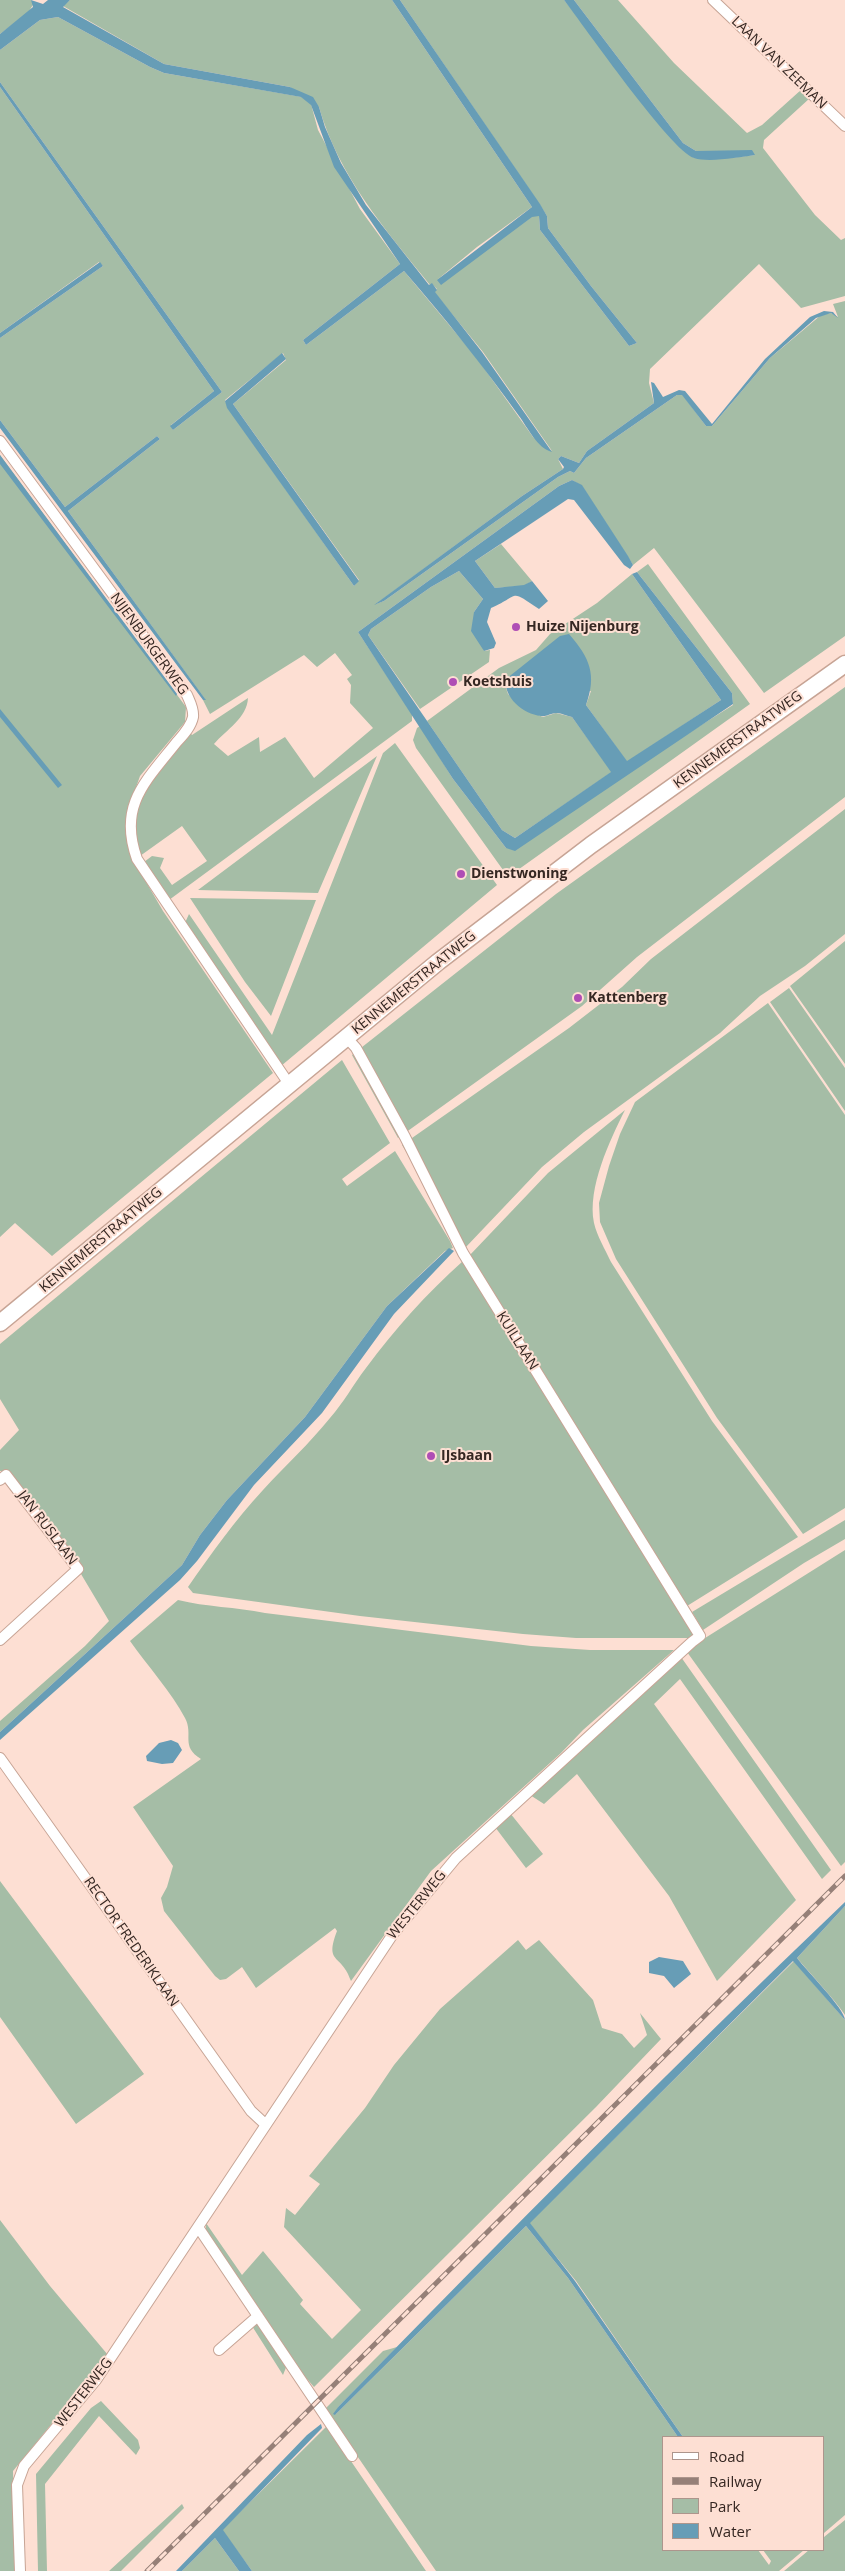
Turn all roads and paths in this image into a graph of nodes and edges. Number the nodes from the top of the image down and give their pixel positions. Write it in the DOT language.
graph roads {
  1 [pos="713,0"];
  2 [pos="845,126"];
  3 [pos="0,441"];
  4 [pos="845,664"];
  5 [pos="352,1043"];
  6 [pos="289,1084"];
  7 [pos="0,1323"];
  8 [pos="3,1478"];
  9 [pos="700,1636"];
  10 [pos="0,1640"];
  11 [pos="0,1758"];
  12 [pos="265,2124"];
  13 [pos="198,2228"];
  14 [pos="258,2316"];
  15 [pos="219,2350"];
  16 [pos="352,2456"];
  17 [pos="20,2571"];
  1 -- 2 [label="street, LAAN VAN ZEEMAN"];
  3 -- 6 [label="street, NIJENBURGERWEG"];
  4 -- 5 [label="main road, KENNEMERSTRAATWEG"];
  5 -- 6 [label="main road, KENNEMERSTRAATWEG"];
  5 -- 9 [label="street, KUILLAAN"];
  6 -- 7 [label="main road, KENNEMERSTRAATWEG"];
  8 -- 10 [label="street, JAN RUSLAAN"];
  9 -- 12 [label="street, WESTERWEG"];
  11 -- 12 [label="street, RECTOR FREDERIKLAAN"];
  12 -- 13 [label="street, WESTERWEG"];
  13 -- 14 [label="street"];
  13 -- 17 [label="street, WESTERWEG"];
  14 -- 15 [label="street"];
  14 -- 16 [label="street"];
}
